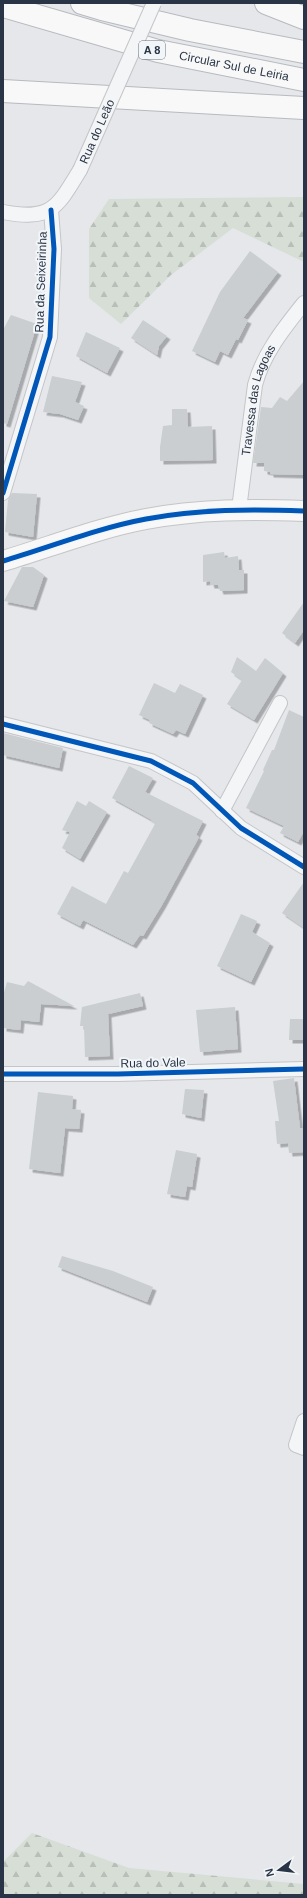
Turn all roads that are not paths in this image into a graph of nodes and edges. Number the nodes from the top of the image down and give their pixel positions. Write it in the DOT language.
graph roads {
  1 [pos="82,3"];
  2 [pos="154,3"];
  3 [pos="266,3"];
  4 [pos="3,6"];
  5 [pos="304,18"];
  6 [pos="304,52"];
  7 [pos="304,80"];
  8 [pos="3,91"];
  9 [pos="304,108"];
  10 [pos="51,210"];
  11 [pos="3,212"];
  12 [pos="304,303"];
  13 [pos="3,493"];
  14 [pos="239,509"];
  15 [pos="304,511"];
  16 [pos="3,561"];
  17 [pos="280,703"];
  18 [pos="3,724"];
  19 [pos="222,811"];
  20 [pos="304,867"];
  21 [pos="304,1069"];
  22 [pos="3,1074"];
  23 [pos="304,1422"];
  24 [pos="304,1448"];
  1 -- 6 [label="highway, A 8"];
  2 -- 10 [label="street, Rua do Leão, bridge"];
  3 -- 5 [label="highway"];
  4 -- 7 [label="highway, Circular Sul de Leiria / A 8"];
  8 -- 9 [label="highway"];
  10 -- 11 [label="street"];
  10 -- 13 [label="street, Rua da Seixeirinha"];
  12 -- 14 [label="street, Travessa das Lagoas"];
  14 -- 15 [label="street"];
  14 -- 16 [label="street"];
  17 -- 19 [label="street"];
  18 -- 19 [label="street"];
  19 -- 20 [label="street"];
  21 -- 22 [label="street, Rua do Vale"];
  23 -- 24 [label="street"];
}
